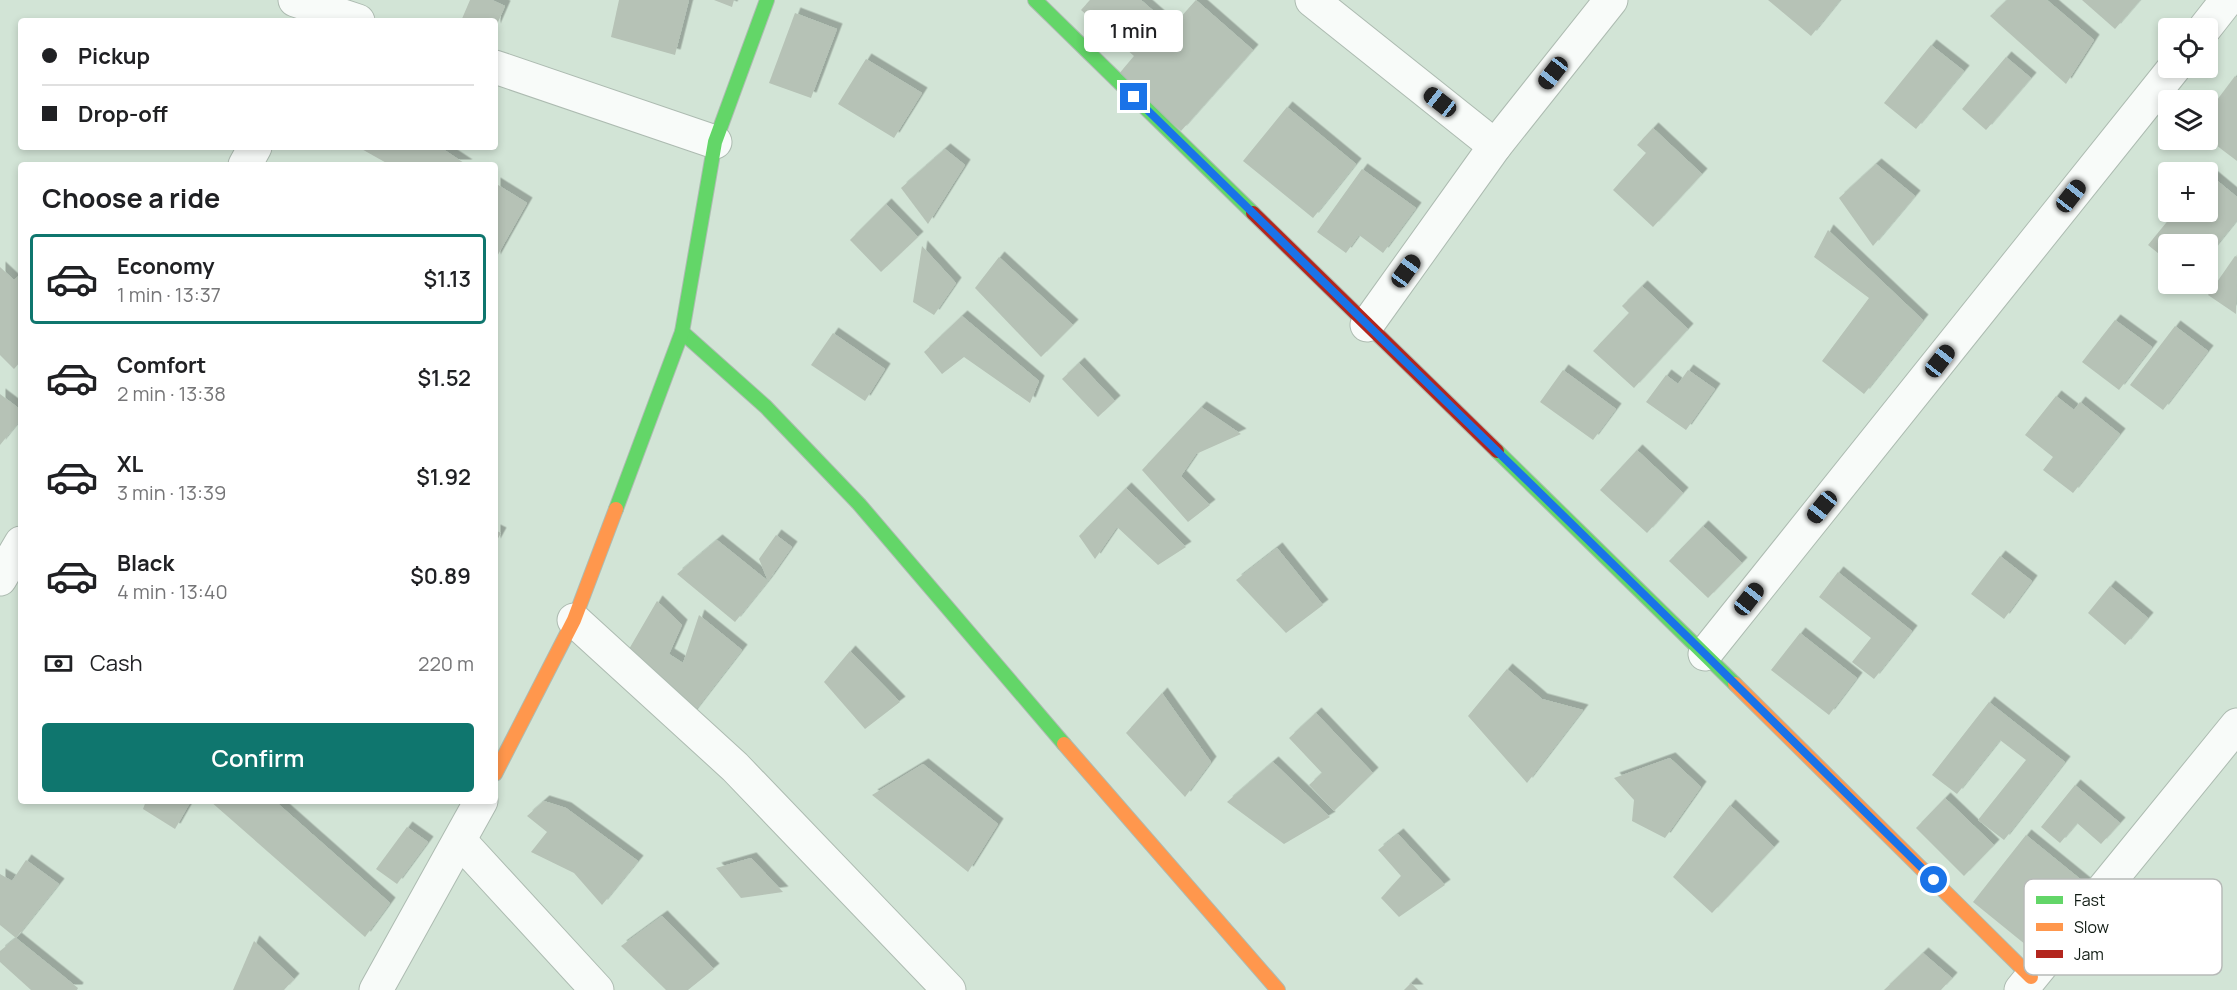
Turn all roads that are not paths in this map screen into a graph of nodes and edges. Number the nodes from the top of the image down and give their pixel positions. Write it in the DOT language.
graph roads {
  1 [pos="295,0"];
  2 [pos="767,0"];
  3 [pos="1035,0"];
  4 [pos="1312,0"];
  5 [pos="1611,0"];
  6 [pos="2228,0"];
  7 [pos="341,18"];
  8 [pos="2213,18"];
  9 [pos="498,69"];
  10 [pos="2166,78"];
  11 [pos="715,142"];
  12 [pos="1495,146"];
  13 [pos="1367,325"];
  14 [pos="682,332"];
  15 [pos="18,548"];
  16 [pos="0,579"];
  17 [pos="574,620"];
  18 [pos="1705,654"];
  19 [pos="2237,725"];
  20 [pos="498,768"];
  21 [pos="479,804"];
  22 [pos="460,841"];
  23 [pos="2112,879"];
  24 [pos="2026,984"];
  25 [pos="376,990"];
  26 [pos="597,990"];
  27 [pos="949,990"];
  28 [pos="1278,990"];
  1 -- 7 [label="street"];
  2 -- 11 [label="street"];
  3 -- 13 [label="street"];
  4 -- 12 [label="street"];
  5 -- 12 [label="street"];
  6 -- 8 [label="street"];
  9 -- 11 [label="street"];
  10 -- 18 [label="street"];
  11 -- 14 [label="street"];
  12 -- 13 [label="street"];
  13 -- 18 [label="street"];
  14 -- 17 [label="street"];
  14 -- 28 [label="street"];
  15 -- 16 [label="street"];
  17 -- 20 [label="street"];
  17 -- 27 [label="street"];
  18 -- 24 [label="street"];
  19 -- 23 [label="street"];
  21 -- 22 [label="street"];
  22 -- 25 [label="street"];
  22 -- 26 [label="street"];
}
